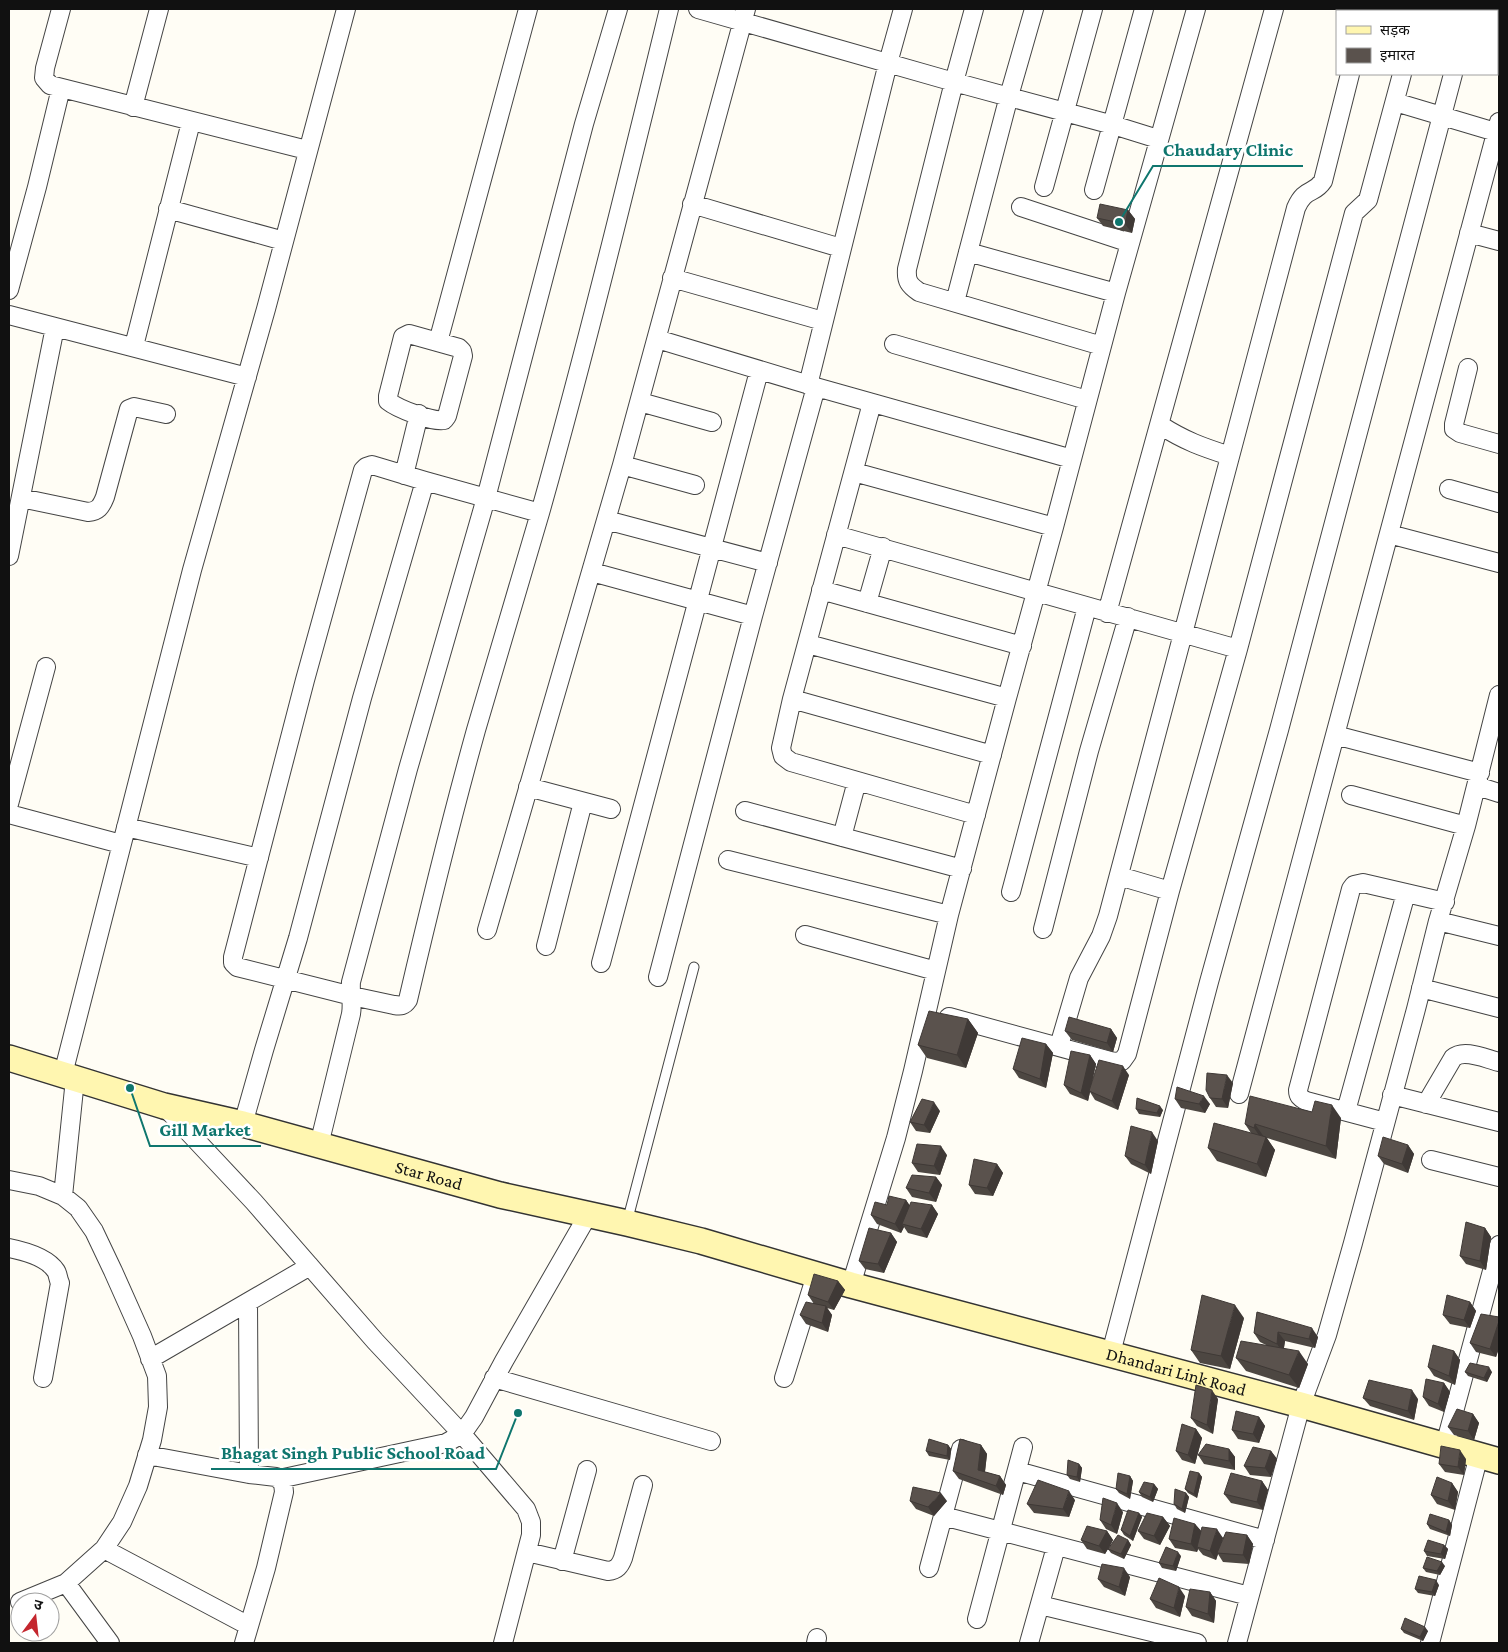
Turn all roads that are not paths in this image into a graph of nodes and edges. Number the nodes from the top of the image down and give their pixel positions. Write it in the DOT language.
graph roads {
  1 [pos="61,9"];
  2 [pos="159,9"];
  3 [pos="346,9"];
  4 [pos="528,9"];
  5 [pos="618,9"];
  6 [pos="669,9"];
  7 [pos="698,9"];
  8 [pos="903,9"];
  9 [pos="974,9"];
  10 [pos="1034,9"];
  11 [pos="1093,9"];
  12 [pos="1144,9"];
  13 [pos="1196,9"];
  14 [pos="1274,9"];
  15 [pos="744,15"];
  16 [pos="888,63"];
  17 [pos="1350,75"];
  18 [pos="1402,75"];
  19 [pos="1453,75"];
  20 [pos="954,82"];
  21 [pos="60,88"];
  22 [pos="1008,96"];
  23 [pos="1395,102"];
  24 [pos="133,107"];
  25 [pos="1066,112"];
  26 [pos="1441,117"];
  27 [pos="191,122"];
  28 [pos="1113,125"];
  29 [pos="1498,129"];
  30 [pos="1158,139"];
  31 [pos="308,150"];
  32 [pos="1044,187"];
  33 [pos="1094,190"];
  34 [pos="692,204"];
  35 [pos="1021,208"];
  36 [pos="168,209"];
  37 [pos="1469,233"];
  38 [pos="284,241"];
  39 [pos="1499,242"];
  40 [pos="1130,243"];
  41 [pos="841,248"];
  42 [pos="968,252"];
  43 [pos="672,278"];
  44 [pos="9,290"];
  45 [pos="1116,293"];
  46 [pos="955,302"];
  47 [pos="9,315"];
  48 [pos="823,322"];
  49 [pos="55,327"];
  50 [pos="657,339"];
  51 [pos="438,342"];
  52 [pos="894,344"];
  53 [pos="134,346"];
  54 [pos="1102,346"];
  55 [pos="1468,368"];
  56 [pos="759,371"];
  57 [pos="247,377"];
  58 [pos="812,386"];
  59 [pos="1087,400"];
  60 [pos="640,402"];
  61 [pos="872,403"];
  62 [pos="166,414"];
  63 [pos="419,414"];
  64 [pos="712,422"];
  65 [pos="1160,425"];
  66 [pos="1499,444"];
  67 [pos="1230,456"];
  68 [pos="1072,459"];
  69 [pos="622,465"];
  70 [pos="854,472"];
  71 [pos="404,475"];
  72 [pos="425,482"];
  73 [pos="695,486"];
  74 [pos="1449,489"];
  75 [pos="21,498"];
  76 [pos="486,498"];
  77 [pos="1499,503"];
  78 [pos="540,512"];
  79 [pos="606,520"];
  80 [pos="1054,527"];
  81 [pos="836,534"];
  82 [pos="1389,534"];
  83 [pos="713,548"];
  84 [pos="883,548"];
  85 [pos="9,556"];
  86 [pos="768,563"];
  87 [pos="1499,563"];
  88 [pos="592,572"];
  89 [pos="821,590"];
  90 [pos="1036,592"];
  91 [pos="698,601"];
  92 [pos="867,603"];
  93 [pos="1087,607"];
  94 [pos="1107,612"];
  95 [pos="753,616"];
  96 [pos="1128,617"];
  97 [pos="1184,634"];
  98 [pos="808,644"];
  99 [pos="1022,646"];
  100 [pos="1238,649"];
  101 [pos="46,667"];
  102 [pos="1499,695"];
  103 [pos="1006,698"];
  104 [pos="792,699"];
  105 [pos="1335,735"];
  106 [pos="1494,736"];
  107 [pos="992,755"];
  108 [pos="1478,780"];
  109 [pos="858,781"];
  110 [pos="528,787"];
  111 [pos="1499,792"];
  112 [pos="1351,795"];
  113 [pos="583,802"];
  114 [pos="9,804"];
  115 [pos="611,809"];
  116 [pos="745,811"];
  117 [pos="9,814"];
  118 [pos="976,815"];
  119 [pos="1466,826"];
  120 [pos="126,827"];
  121 [pos="842,837"];
  122 [pos="121,844"];
  123 [pos="259,858"];
  124 [pos="728,860"];
  125 [pos="962,868"];
  126 [pos="1119,876"];
  127 [pos="1170,891"];
  128 [pos="1011,892"];
  129 [pos="1406,893"];
  130 [pos="1445,902"];
  131 [pos="949,915"];
  132 [pos="1438,921"];
  133 [pos="1043,929"];
  134 [pos="487,930"];
  135 [pos="805,934"];
  136 [pos="1499,936"];
  137 [pos="546,946"];
  138 [pos="601,963"];
  139 [pos="694,967"];
  140 [pos="936,971"];
  141 [pos="658,977"];
  142 [pos="285,979"];
  143 [pos="1421,988"];
  144 [pos="352,996"];
  145 [pos="1499,1008"];
  146 [pos="927,1011"];
  147 [pos="1059,1046"];
  148 [pos="9,1058"];
  149 [pos="1499,1062"];
  150 [pos="69,1077"];
  151 [pos="1239,1094"];
  152 [pos="1392,1095"];
  153 [pos="1426,1104"];
  154 [pos="164,1106"];
  155 [pos="1346,1111"];
  156 [pos="1385,1122"];
  157 [pos="1499,1122"];
  158 [pos="243,1124"];
  159 [pos="320,1145"];
  160 [pos="1431,1160"];
  161 [pos="1499,1177"];
  162 [pos="9,1180"];
  163 [pos="63,1196"];
  164 [pos="588,1215"];
  165 [pos="627,1222"];
  166 [pos="1499,1245"];
  167 [pos="9,1248"];
  168 [pos="310,1266"];
  169 [pos="816,1274"];
  170 [pos="851,1285"];
  171 [pos="248,1302"];
  172 [pos="1111,1353"];
  173 [pos="150,1358"];
  174 [pos="43,1378"];
  175 [pos="494,1378"];
  176 [pos="784,1378"];
  177 [pos="1301,1405"];
  178 [pos="462,1434"];
  179 [pos="711,1441"];
  180 [pos="963,1441"];
  181 [pos="1444,1445"];
  182 [pos="1023,1447"];
  183 [pos="147,1455"];
  184 [pos="1489,1458"];
  185 [pos="587,1470"];
  186 [pos="1016,1471"];
  187 [pos="249,1474"];
  188 [pos="279,1479"];
  189 [pos="643,1485"];
  190 [pos="943,1516"];
  191 [pos="1000,1532"];
  192 [pos="1265,1540"];
  193 [pos="1056,1547"];
  194 [pos="104,1549"];
  195 [pos="527,1552"];
  196 [pos="562,1560"];
  197 [pos="929,1568"];
  198 [pos="66,1584"];
  199 [pos="46,1592"];
  200 [pos="1249,1596"];
  201 [pos="1040,1605"];
  202 [pos="977,1619"];
  203 [pos="249,1626"];
  204 [pos="110,1643"];
  205 [pos="244,1643"];
  206 [pos="503,1643"];
  207 [pos="1029,1643"];
  208 [pos="1197,1643"];
  209 [pos="1237,1643"];
  210 [pos="1430,1643"];
  1 -- 21 [label="street"];
  2 -- 24 [label="street"];
  3 -- 31 [label="street"];
  4 -- 51 [label="street"];
  5 -- 76 [label="street"];
  6 -- 78 [label="street"];
  7 -- 15 [label="street"];
  8 -- 16 [label="street"];
  9 -- 20 [label="street"];
  10 -- 22 [label="street"];
  11 -- 25 [label="street"];
  12 -- 28 [label="street"];
  13 -- 30 [label="street"];
  14 -- 65 [label="street"];
  15 -- 16 [label="street"];
  15 -- 34 [label="street"];
  16 -- 20 [label="street"];
  16 -- 41 [label="street"];
  17 -- 67 [label="street"];
  18 -- 23 [label="street"];
  19 -- 26 [label="street"];
  20 -- 22 [label="street"];
  20 -- 46 [label="street"];
  21 -- 24 [label="street"];
  21 -- 44 [label="street"];
  22 -- 25 [label="street"];
  22 -- 42 [label="street"];
  23 -- 26 [label="street"];
  23 -- 100 [label="street"];
  24 -- 27 [label="street"];
  25 -- 28 [label="street"];
  25 -- 32 [label="street"];
  26 -- 29 [label="street"];
  26 -- 172 [label="street"];
  27 -- 31 [label="street"];
  27 -- 36 [label="street"];
  28 -- 30 [label="street"];
  28 -- 33 [label="street"];
  29 -- 37 [label="street"];
  30 -- 40 [label="street"];
  31 -- 38 [label="street"];
  34 -- 41 [label="street"];
  34 -- 43 [label="street"];
  35 -- 40 [label="street"];
  36 -- 38 [label="street"];
  36 -- 53 [label="street"];
  37 -- 39 [label="street"];
  37 -- 82 [label="street"];
  38 -- 57 [label="street"];
  40 -- 45 [label="street"];
  41 -- 48 [label="street"];
  42 -- 45 [label="street"];
  42 -- 46 [label="street"];
  43 -- 48 [label="street"];
  43 -- 50 [label="street"];
  45 -- 54 [label="street"];
  46 -- 54 [label="street"];
  47 -- 49 [label="street"];
  48 -- 58 [label="street"];
  49 -- 53 [label="street"];
  49 -- 75 [label="street"];
  50 -- 56 [label="street"];
  50 -- 60 [label="street"];
  51 -- 63 [label="street"];
  51 -- 63 [label="street"];
  52 -- 59 [label="street"];
  53 -- 57 [label="street"];
  54 -- 59 [label="street"];
  55 -- 66 [label="street"];
  56 -- 58 [label="street"];
  56 -- 83 [label="street"];
  57 -- 120 [label="street"];
  58 -- 61 [label="street"];
  58 -- 86 [label="street"];
  59 -- 68 [label="street"];
  60 -- 64 [label="street"];
  60 -- 69 [label="street"];
  61 -- 68 [label="street"];
  61 -- 70 [label="street"];
  62 -- 75 [label="street"];
  63 -- 71 [label="street"];
  65 -- 67 [label="street"];
  65 -- 94 [label="street"];
  67 -- 97 [label="street"];
  68 -- 80 [label="street"];
  69 -- 73 [label="street"];
  69 -- 79 [label="street"];
  70 -- 80 [label="street"];
  70 -- 81 [label="street"];
  71 -- 72 [label="street"];
  71 -- 123 [label="street"];
  72 -- 76 [label="street"];
  72 -- 142 [label="street"];
  74 -- 77 [label="street"];
  75 -- 85 [label="street"];
  76 -- 78 [label="street"];
  76 -- 144 [label="street"];
  78 -- 144 [label="street"];
  79 -- 83 [label="street"];
  79 -- 88 [label="street"];
  80 -- 90 [label="street"];
  81 -- 84 [label="street"];
  81 -- 89 [label="street"];
  82 -- 87 [label="street"];
  82 -- 105 [label="street"];
  83 -- 86 [label="street"];
  83 -- 91 [label="street"];
  84 -- 90 [label="street"];
  84 -- 92 [label="street"];
  86 -- 95 [label="street"];
  88 -- 91 [label="street"];
  88 -- 110 [label="street"];
  89 -- 92 [label="street"];
  89 -- 98 [label="street"];
  90 -- 93 [label="street"];
  90 -- 99 [label="street"];
  91 -- 95 [label="street"];
  91 -- 138 [label="street"];
  92 -- 99 [label="street"];
  93 -- 94 [label="street"];
  93 -- 128 [label="street"];
  94 -- 96 [label="street"];
  95 -- 141 [label="street"];
  96 -- 97 [label="street"];
  96 -- 133 [label="street"];
  97 -- 100 [label="street"];
  97 -- 126 [label="street"];
  98 -- 103 [label="street"];
  98 -- 104 [label="street"];
  99 -- 103 [label="street"];
  100 -- 127 [label="street"];
  101 -- 114 [label="street"];
  102 -- 106 [label="street"];
  103 -- 107 [label="street"];
  104 -- 107 [label="street"];
  104 -- 109 [label="street"];
  105 -- 108 [label="street"];
  105 -- 151 [label="street"];
  106 -- 108 [label="street"];
  107 -- 118 [label="street"];
  108 -- 111 [label="street"];
  108 -- 119 [label="street"];
  109 -- 118 [label="street"];
  109 -- 121 [label="street"];
  110 -- 113 [label="street"];
  110 -- 134 [label="street"];
  112 -- 119 [label="street"];
  113 -- 115 [label="street"];
  113 -- 137 [label="street"];
  116 -- 121 [label="street"];
  117 -- 122 [label="street"];
  118 -- 125 [label="street"];
  119 -- 130 [label="street"];
  120 -- 122 [label="street"];
  120 -- 123 [label="street"];
  121 -- 125 [label="street"];
  122 -- 150 [label="street"];
  123 -- 142 [label="street"];
  124 -- 131 [label="street"];
  125 -- 131 [label="street"];
  126 -- 127 [label="street"];
  126 -- 147 [label="street"];
  127 -- 147 [label="street"];
  129 -- 130 [label="street"];
  129 -- 155 [label="street"];
  129 -- 155 [label="street"];
  130 -- 132 [label="street"];
  131 -- 140 [label="street"];
  132 -- 136 [label="street"];
  132 -- 143 [label="street"];
  135 -- 140 [label="street"];
  139 -- 165 [label="lane"];
  140 -- 146 [label="street"];
  142 -- 144 [label="street"];
  142 -- 158 [label="street"];
  143 -- 145 [label="street"];
  143 -- 152 [label="street"];
  144 -- 159 [label="street"];
  146 -- 147 [label="street"];
  146 -- 170 [label="street"];
  148 -- 150 [label="street, Star Road"];
  149 -- 153 [label="street"];
  150 -- 154 [label="street, Star Road"];
  150 -- 163 [label="street"];
  152 -- 153 [label="street"];
  152 -- 156 [label="street"];
  153 -- 157 [label="street"];
  154 -- 158 [label="street, Star Road"];
  154 -- 168 [label="street"];
  155 -- 156 [label="street"];
  156 -- 177 [label="street"];
  158 -- 159 [label="street, Star Road"];
  159 -- 164 [label="street, Star Road"];
  160 -- 161 [label="street"];
  162 -- 163 [label="street"];
  163 -- 173 [label="street"];
  164 -- 165 [label="street, Star Road"];
  164 -- 175 [label="street"];
  165 -- 169 [label="street, Star Road"];
  166 -- 181 [label="street"];
  167 -- 174 [label="street"];
  168 -- 171 [label="street"];
  168 -- 178 [label="street"];
  169 -- 170 [label="street, Star Road"];
  169 -- 176 [label="street"];
  170 -- 172 [label="street, Dhandari Link Road"];
  171 -- 173 [label="street"];
  171 -- 187 [label="street"];
  172 -- 177 [label="street, Dhandari Link Road"];
  173 -- 183 [label="street"];
  175 -- 178 [label="street"];
  175 -- 179 [label="street"];
  177 -- 181 [label="street, Dhandari Link Road"];
  177 -- 192 [label="street"];
  178 -- 188 [label="street"];
  178 -- 195 [label="street"];
  180 -- 190 [label="street"];
  181 -- 184 [label="street, Dhandari Link Road"];
  182 -- 186 [label="street"];
  183 -- 187 [label="street"];
  183 -- 194 [label="street"];
  184 -- 210 [label="street"];
  185 -- 196 [label="street"];
  186 -- 191 [label="street"];
  186 -- 192 [label="street"];
  187 -- 188 [label="street"];
  188 -- 203 [label="street"];
  189 -- 196 [label="street"];
  190 -- 191 [label="street"];
  190 -- 197 [label="street"];
  191 -- 193 [label="street"];
  191 -- 202 [label="street"];
  192 -- 200 [label="street"];
  193 -- 200 [label="street"];
  193 -- 201 [label="street"];
  194 -- 198 [label="street"];
  194 -- 203 [label="street"];
  195 -- 196 [label="street"];
  195 -- 206 [label="street"];
  198 -- 199 [label="street"];
  198 -- 204 [label="street"];
  200 -- 209 [label="street"];
  201 -- 207 [label="street"];
  201 -- 208 [label="street"];
  203 -- 205 [label="street"];
}
